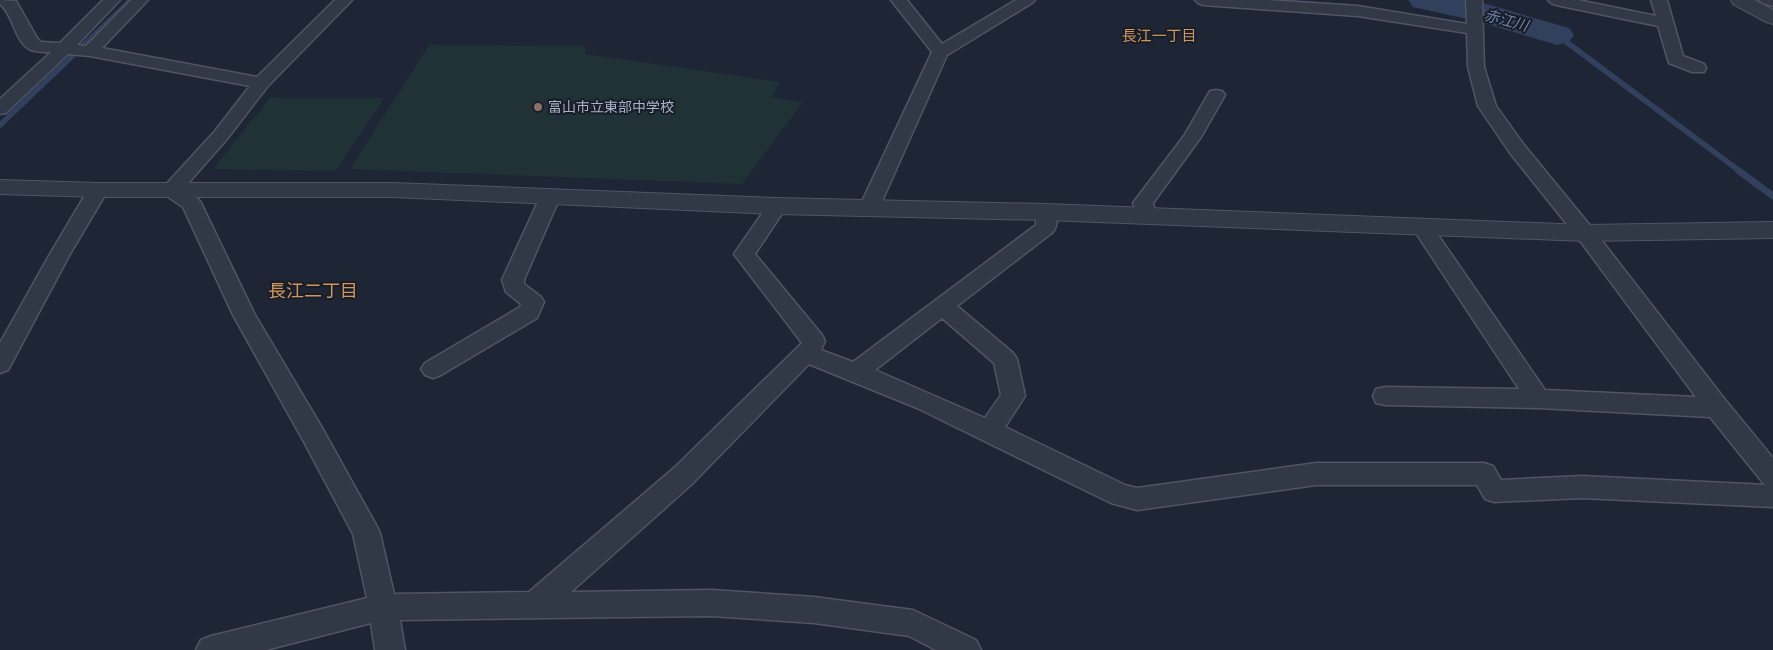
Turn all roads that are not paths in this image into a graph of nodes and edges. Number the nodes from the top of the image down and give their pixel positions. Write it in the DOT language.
graph roads {
  1 [pos="5,0"];
  2 [pos="112,0"];
  3 [pos="140,0"];
  4 [pos="344,0"];
  5 [pos="899,0"];
  6 [pos="1027,0"];
  7 [pos="1203,0"];
  8 [pos="1474,0"];
  9 [pos="1556,0"];
  10 [pos="1659,0"];
  11 [pos="1740,0"];
  12 [pos="1767,0"];
  13 [pos="1773,1"];
  14 [pos="1773,18"];
  15 [pos="1666,23"];
  16 [pos="1476,30"];
  17 [pos="65,48"];
  18 [pos="90,50"];
  19 [pos="940,52"];
  20 [pos="1698,68"];
  21 [pos="261,83"];
  22 [pos="1216,95"];
  23 [pos="0,109"];
  24 [pos="0,187"];
  25 [pos="98,190"];
  26 [pos="171,190"];
  27 [pos="550,197"];
  28 [pos="777,206"];
  29 [pos="869,208"];
  30 [pos="1046,212"];
  31 [pos="1146,215"];
  32 [pos="1422,227"];
  33 [pos="1773,230"];
  34 [pos="1585,233"];
  35 [pos="943,306"];
  36 [pos="806,354"];
  37 [pos="0,364"];
  38 [pos="433,369"];
  39 [pos="857,371"];
  40 [pos="1385,396"];
  41 [pos="1538,399"];
  42 [pos="1717,408"];
  43 [pos="989,431"];
  44 [pos="1773,476"];
  45 [pos="1773,496"];
  46 [pos="535,605"];
  47 [pos="383,607"];
  48 [pos="212,650"];
  49 [pos="390,650"];
  50 [pos="966,650"];
  1 -- 17 [label="street"];
  2 -- 17 [label="street"];
  3 -- 18 [label="street"];
  4 -- 21 [label="street"];
  5 -- 19 [label="street"];
  6 -- 19 [label="street"];
  7 -- 16 [label="street"];
  8 -- 16 [label="street"];
  9 -- 15 [label="street"];
  10 -- 15 [label="street"];
  11 -- 14 [label="street"];
  12 -- 13 [label="street"];
  15 -- 20 [label="street"];
  16 -- 34 [label="street"];
  17 -- 18 [label="street"];
  17 -- 23 [label="street"];
  18 -- 21 [label="street"];
  19 -- 29 [label="street"];
  21 -- 26 [label="street"];
  22 -- 31 [label="street"];
  24 -- 25 [label="street"];
  25 -- 26 [label="street"];
  25 -- 37 [label="street"];
  26 -- 27 [label="street"];
  26 -- 47 [label="street"];
  27 -- 28 [label="street"];
  27 -- 38 [label="street"];
  28 -- 29 [label="street"];
  28 -- 36 [label="street"];
  29 -- 30 [label="street"];
  30 -- 31 [label="street"];
  30 -- 35 [label="street"];
  31 -- 32 [label="street"];
  32 -- 34 [label="street"];
  32 -- 41 [label="street"];
  33 -- 34 [label="street"];
  34 -- 42 [label="street"];
  35 -- 39 [label="street"];
  35 -- 43 [label="street"];
  36 -- 39 [label="street"];
  36 -- 46 [label="street"];
  39 -- 43 [label="street"];
  40 -- 41 [label="street"];
  41 -- 42 [label="street"];
  42 -- 44 [label="street"];
  43 -- 45 [label="street"];
  46 -- 47 [label="street"];
  46 -- 50 [label="street"];
  47 -- 48 [label="street"];
  47 -- 49 [label="street"];
}
